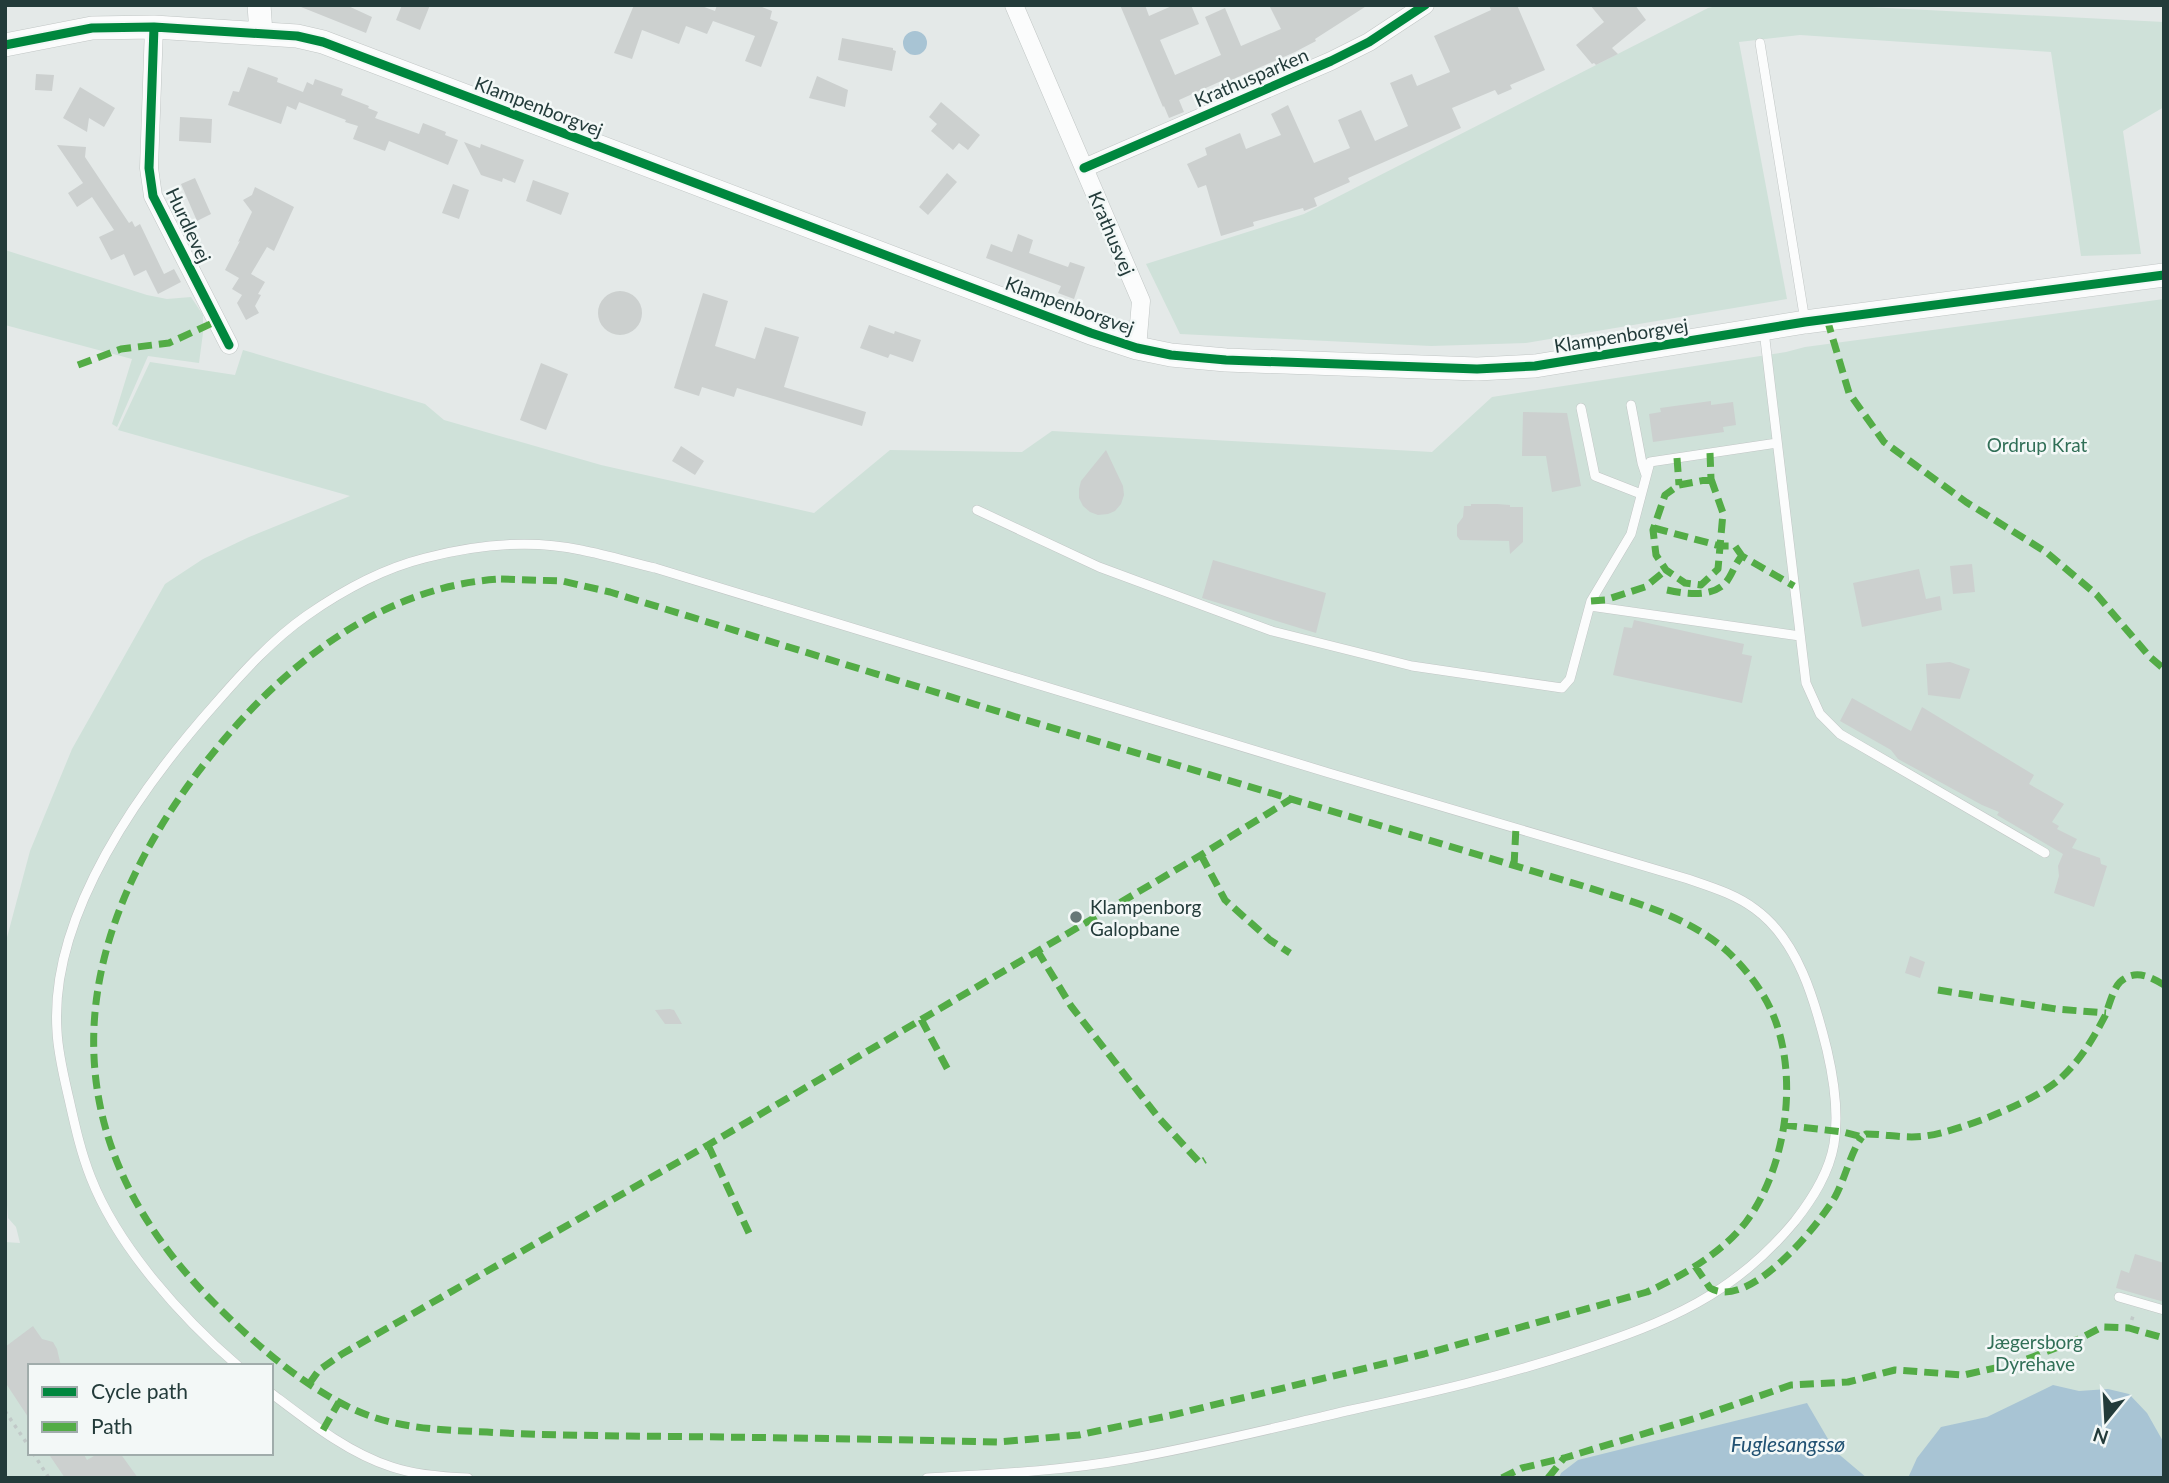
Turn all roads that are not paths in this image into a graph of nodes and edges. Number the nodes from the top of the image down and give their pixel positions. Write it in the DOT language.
graph roads {
  1 [pos="259,5"];
  2 [pos="1014,5"];
  3 [pos="1425,5"];
  4 [pos="155,27"];
  5 [pos="261,33"];
  6 [pos="1760,43"];
  7 [pos="5,45"];
  8 [pos="1084,168"];
  9 [pos="2164,275"];
  10 [pos="1805,322"];
  11 [pos="1764,329"];
  12 [pos="229,345"];
  13 [pos="1138,348"];
  14 [pos="1631,405"];
  15 [pos="1581,408"];
  16 [pos="1777,443"];
  17 [pos="1646,475"];
  18 [pos="1642,494"];
  19 [pos="977,510"];
  20 [pos="1590,606"];
  21 [pos="1800,636"];
  22 [pos="2045,853"];
  23 [pos="2119,1297"];
  24 [pos="2164,1310"];
  25 [pos="236,1364"];
  26 [pos="273,1394"];
  27 [pos="468,1478"];
  28 [pos="927,1478"];
  1 -- 5 [label="street"];
  2 -- 8 [label="street, Krathusvej"];
  3 -- 8 [label="street, Krathusparken"];
  4 -- 5 [label="street, Klampenborgvej"];
  4 -- 7 [label="street, Klampenborgvej"];
  4 -- 12 [label="street, Hurdlevej"];
  5 -- 13 [label="street, Klampenborgvej"];
  6 -- 10 [label="lane"];
  8 -- 13 [label="street, Krathusvej"];
  9 -- 10 [label="street, Klampenborgvej"];
  10 -- 11 [label="street, Klampenborgvej"];
  11 -- 13 [label="street, Klampenborgvej"];
  11 -- 16 [label="lane"];
  14 -- 17 [label="lane"];
  15 -- 18 [label="lane"];
  16 -- 17 [label="lane"];
  16 -- 21 [label="lane"];
  17 -- 18 [label="lane"];
  18 -- 20 [label="lane"];
  19 -- 20 [label="lane"];
  20 -- 21 [label="lane"];
  21 -- 22 [label="lane"];
  23 -- 24 [label="lane"];
  25 -- 28 [label="lane"];
  26 -- 27 [label="lane"];
}
